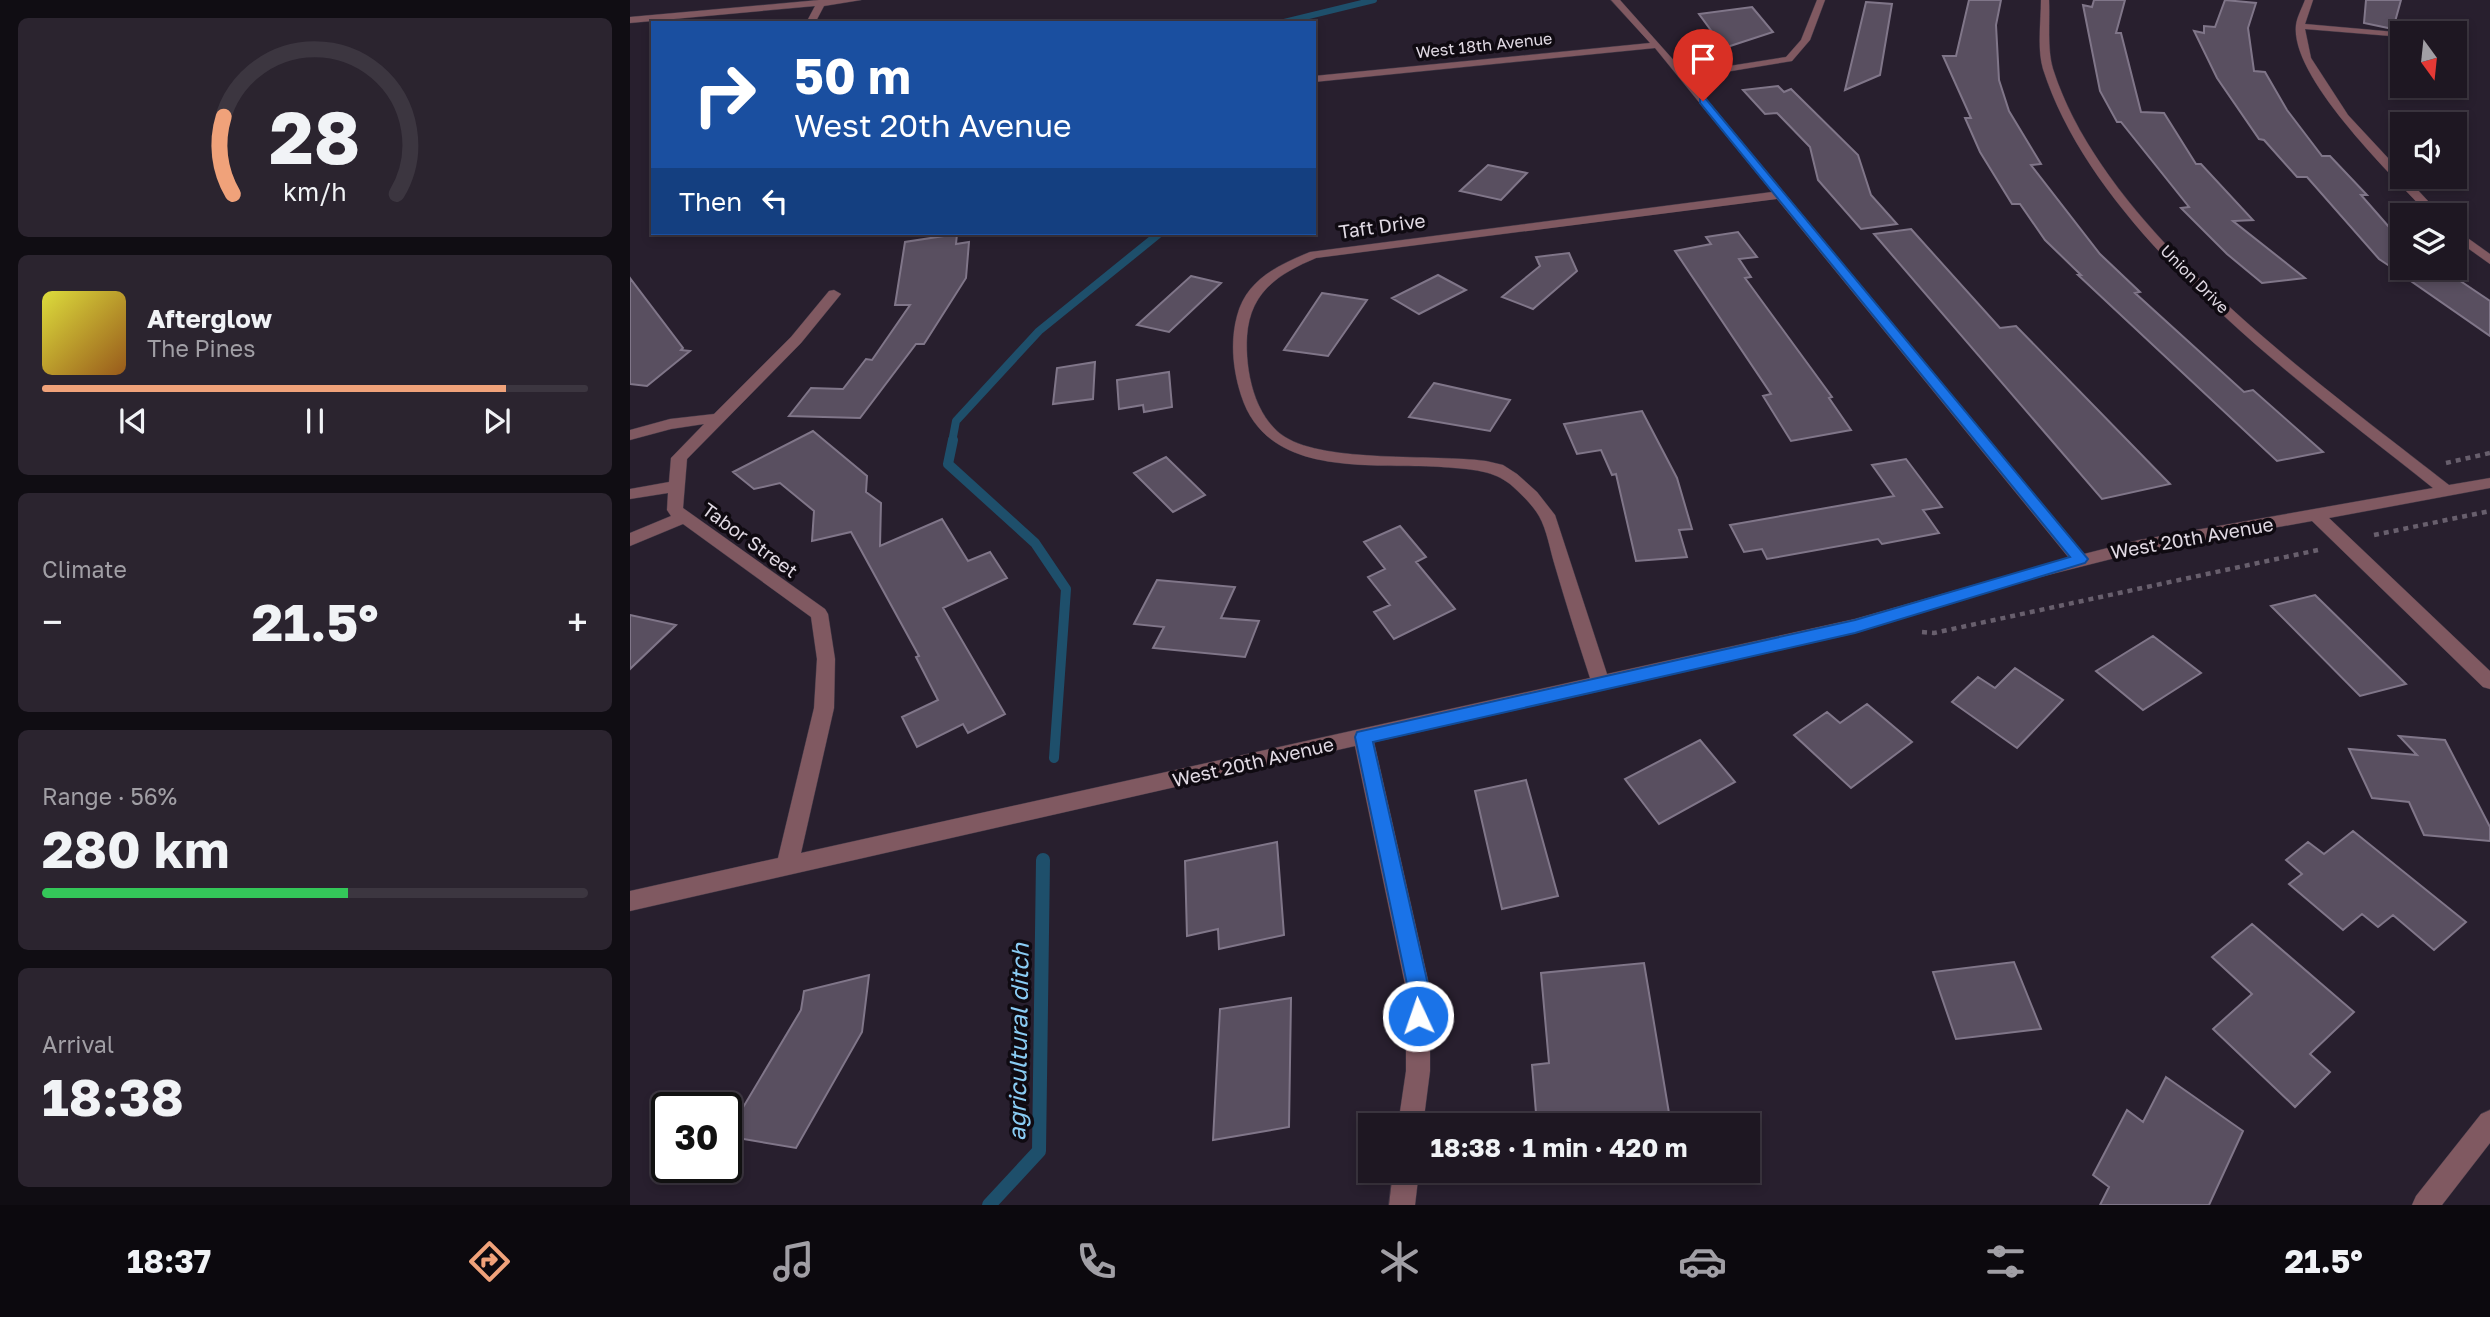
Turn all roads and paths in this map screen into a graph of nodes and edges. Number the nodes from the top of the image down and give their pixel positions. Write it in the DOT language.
graph roads {
  1 [pos="857,0"];
  2 [pos="1615,0"];
  3 [pos="1821,0"];
  4 [pos="2045,0"];
  5 [pos="2309,0"];
  6 [pos="822,2"];
  7 [pos="630,20"];
  8 [pos="811,21"];
  9 [pos="2300,26"];
  10 [pos="2390,33"];
  11 [pos="1657,45"];
  12 [pos="1682,76"];
  13 [pos="1316,79"];
  14 [pos="1779,195"];
  15 [pos="2424,203"];
  16 [pos="2467,242"];
  17 [pos="2490,260"];
  18 [pos="834,294"];
  19 [pos="717,418"];
  20 [pos="630,435"];
  21 [pos="2490,483"];
  22 [pos="677,486"];
  23 [pos="2448,492"];
  24 [pos="630,494"];
  25 [pos="2490,511"];
  26 [pos="2317,516"];
  27 [pos="683,517"];
  28 [pos="630,540"];
  29 [pos="2346,543"];
  30 [pos="2080,559"];
  31 [pos="1934,633"];
  32 [pos="2490,682"];
  33 [pos="1601,685"];
  34 [pos="1363,737"];
  35 [pos="787,866"];
  36 [pos="630,901"];
  37 [pos="1413,1113"];
  38 [pos="2490,1123"];
  39 [pos="1405,1183"];
  40 [pos="1402,1205"];
  41 [pos="2425,1205"];
  1 -- 6 [label="street"];
  2 -- 11 [label="street"];
  3 -- 12 [label="street"];
  4 -- 23 [label="street, Union Drive"];
  5 -- 9 [label="street"];
  6 -- 7 [label="street"];
  6 -- 8 [label="street"];
  9 -- 10 [label="street"];
  9 -- 15 [label="street"];
  11 -- 12 [label="street"];
  11 -- 13 [label="street, West 18th Avenue"];
  12 -- 14 [label="street"];
  14 -- 30 [label="street"];
  14 -- 33 [label="street, Taft Drive"];
  16 -- 17 [label="street"];
  18 -- 19 [label="street, Tabor Street"];
  19 -- 20 [label="street"];
  19 -- 22 [label="street, Tabor Street"];
  21 -- 23 [label="street, West 20th Avenue"];
  22 -- 24 [label="street"];
  22 -- 27 [label="street, Tabor Street"];
  23 -- 26 [label="street, West 20th Avenue"];
  25 -- 29 [label="path"];
  26 -- 29 [label="street"];
  26 -- 30 [label="street, West 20th Avenue"];
  27 -- 28 [label="street"];
  27 -- 35 [label="street, Tabor Street"];
  29 -- 31 [label="path"];
  29 -- 32 [label="street"];
  30 -- 33 [label="street, West 20th Avenue"];
  33 -- 34 [label="street, West 20th Avenue"];
  34 -- 35 [label="street, West 20th Avenue"];
  34 -- 37 [label="street"];
  35 -- 36 [label="street, West 20th Avenue"];
  38 -- 41 [label="street"];
  39 -- 40 [label="street"];
}
